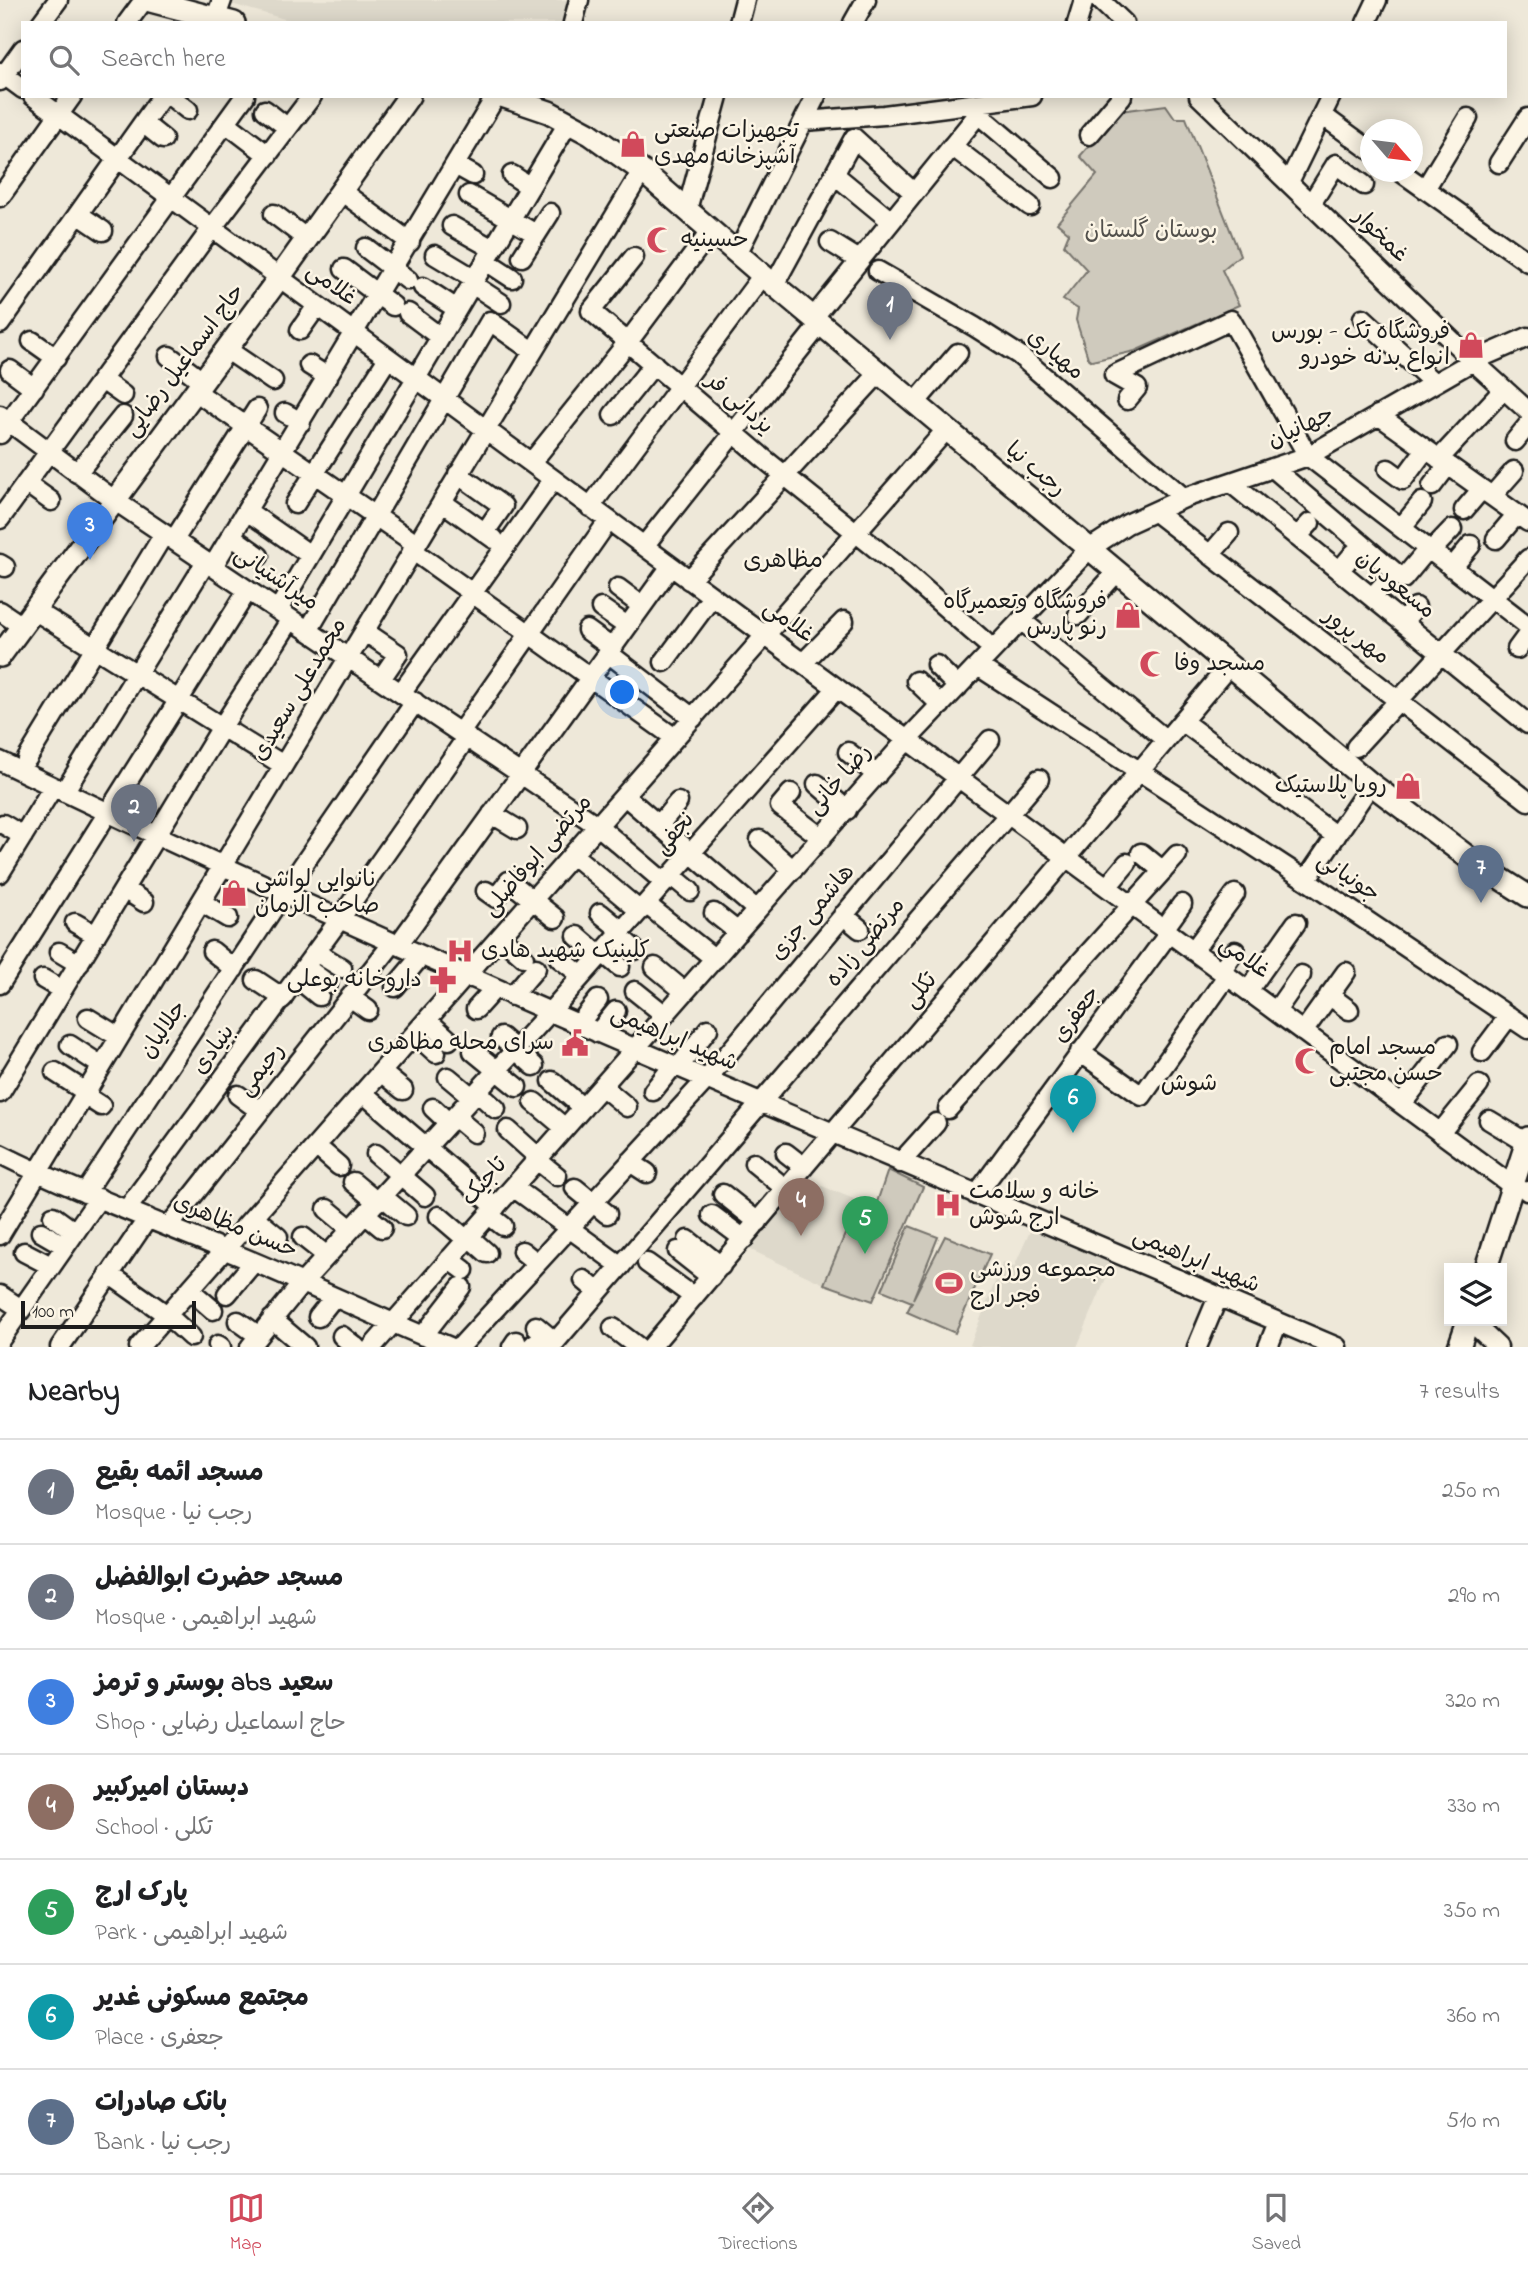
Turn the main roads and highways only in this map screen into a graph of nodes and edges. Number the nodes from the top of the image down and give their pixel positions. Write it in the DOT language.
graph roads {
  1 [pos="146,0"];
  2 [pos="222,16"];
  3 [pos="408,98"];
  4 [pos="514,98"];
  5 [pos="551,104"];
  6 [pos="0,656"];
  7 [pos="1528,896"];
  8 [pos="1527,1141"];
  9 [pos="1524,1189"];
  10 [pos="1488,1263"];
  11 [pos="1502,1263"];
  12 [pos="1476,1329"];
  13 [pos="1458,1347"];
  1 -- 2 [label="main road"];
  3 -- 6 [label="main road, حاج اسماعیل رضایی"];
  4 -- 5 [label="main road, رجب نیا"];
  5 -- 7 [label="main road, رجب نیا"];
  8 -- 9 [label="main road"];
  9 -- 10 [label="main road"];
  9 -- 11 [label="main road"];
  12 -- 13 [label="main road"];
}
